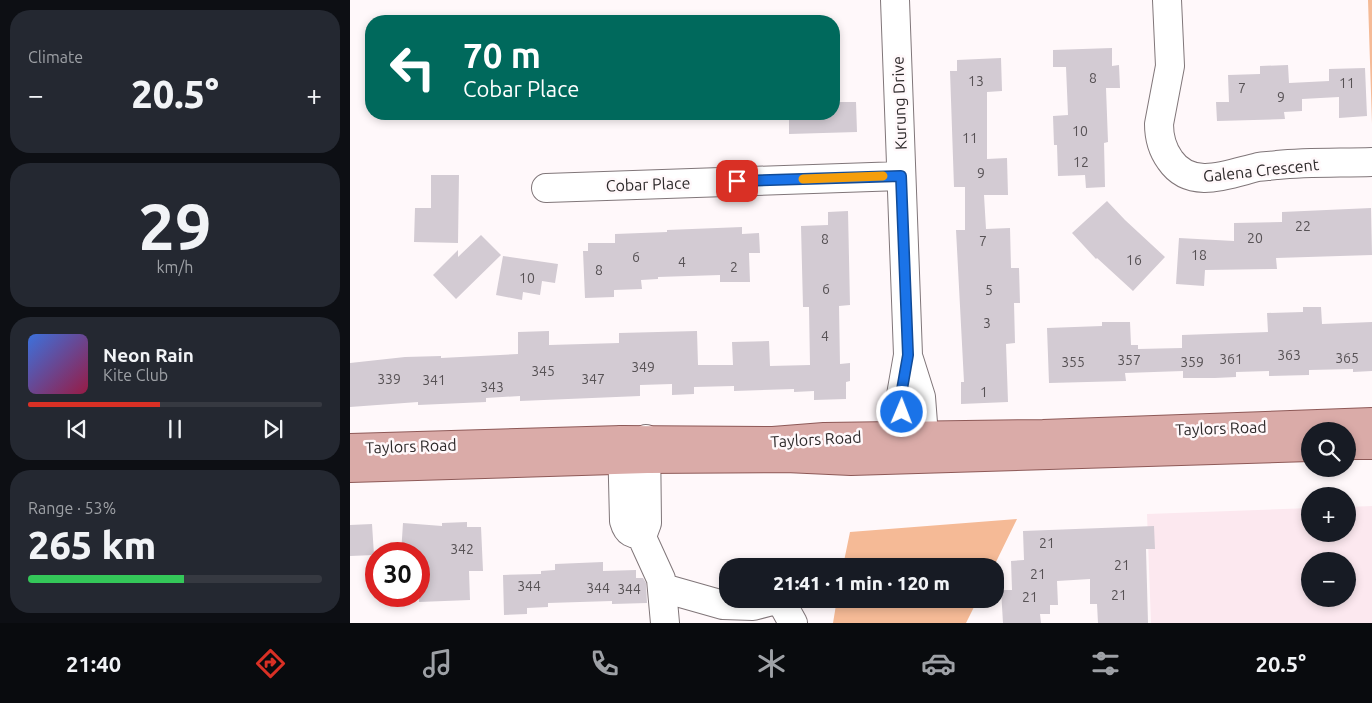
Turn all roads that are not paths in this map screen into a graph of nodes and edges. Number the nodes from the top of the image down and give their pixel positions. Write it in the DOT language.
graph roads {
  1 [pos="895,0"];
  2 [pos="1167,0"];
  3 [pos="1372,162"];
  4 [pos="901,176"];
  5 [pos="546,188"];
  6 [pos="1372,422"];
  7 [pos="1239,442"];
  8 [pos="915,444"];
  9 [pos="1372,444"];
  10 [pos="1356,445"];
  11 [pos="1301,446"];
  12 [pos="350,448"];
  13 [pos="634,450"];
  14 [pos="350,468"];
  15 [pos="663,588"];
  16 [pos="664,623"];
  17 [pos="793,623"];
  1 -- 4 [label="street, Kurung Drive"];
  2 -- 3 [label="street, Galena Crescent"];
  4 -- 5 [label="street, Cobar Place"];
  4 -- 8 [label="street, Kurung Drive"];
  6 -- 7 [label="main road, Taylors Road"];
  7 -- 8 [label="main road, Taylors Road"];
  7 -- 11 [label="main road, Taylors Road"];
  8 -- 13 [label="main road, Taylors Road"];
  9 -- 10 [label="main road"];
  12 -- 13 [label="main road, Taylors Road"];
  13 -- 14 [label="main road, Taylors Road"];
  13 -- 15 [label="street"];
  15 -- 16 [label="street"];
  15 -- 17 [label="street"];
}
